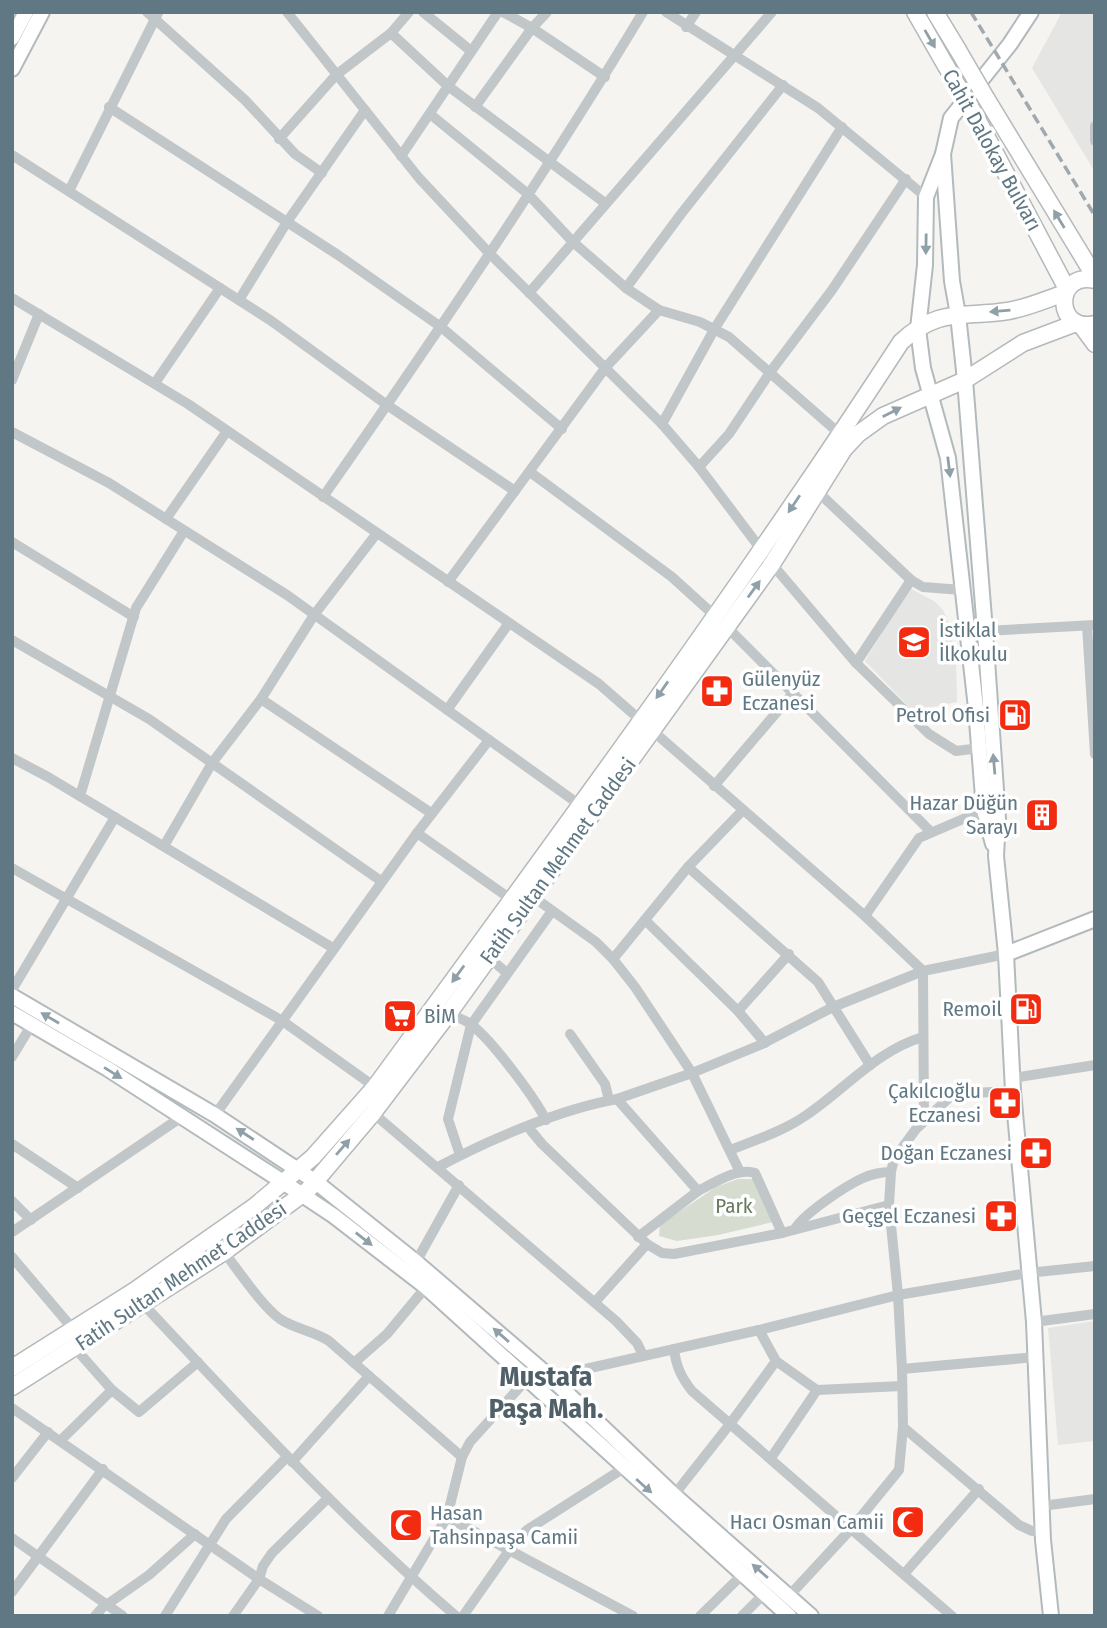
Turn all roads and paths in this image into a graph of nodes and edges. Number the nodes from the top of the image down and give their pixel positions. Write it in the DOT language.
graph roads {
  1 [pos="26,12"];
  2 [pos="42,12"];
  3 [pos="287,12"];
  4 [pos="409,12"];
  5 [pos="423,12"];
  6 [pos="500,12"];
  7 [pos="547,12"];
  8 [pos="643,12"];
  9 [pos="666,12"];
  10 [pos="696,12"];
  11 [pos="772,12"];
  12 [pos="915,12"];
  13 [pos="935,12"];
  14 [pos="1031,12"];
  15 [pos="153,14"];
  16 [pos="532,27"];
  17 [pos="686,27"];
  18 [pos="391,33"];
  19 [pos="12,38"];
  20 [pos="471,51"];
  21 [pos="734,55"];
  22 [pos="12,69"];
  23 [pos="336,75"];
  24 [pos="605,77"];
  25 [pos="783,85"];
  26 [pos="448,86"];
  27 [pos="109,107"];
  28 [pos="475,107"];
  29 [pos="365,110"];
  30 [pos="430,114"];
  31 [pos="1095,126"];
  32 [pos="842,127"];
  33 [pos="279,139"];
  34 [pos="1095,141"];
  35 [pos="943,154"];
  36 [pos="12,155"];
  37 [pos="401,156"];
  38 [pos="550,161"];
  39 [pos="322,173"];
  40 [pos="905,179"];
  41 [pos="69,191"];
  42 [pos="528,194"];
  43 [pos="926,197"];
  44 [pos="605,203"];
  45 [pos="287,222"];
  46 [pos="573,242"];
  47 [pos="490,254"];
  48 [pos="1095,279"];
  49 [pos="220,288"];
  50 [pos="626,288"];
  51 [pos="1066,291"];
  52 [pos="529,293"];
  53 [pos="12,298"];
  54 [pos="239,300"];
  55 [pos="659,310"];
  56 [pos="39,314"];
  57 [pos="958,314"];
  58 [pos="1084,324"];
  59 [pos="442,327"];
  60 [pos="715,328"];
  61 [pos="918,329"];
  62 [pos="1095,344"];
  63 [pos="606,367"];
  64 [pos="771,371"];
  65 [pos="12,380"];
  66 [pos="965,380"];
  67 [pos="155,383"];
  68 [pos="929,395"];
  69 [pos="387,404"];
  70 [pos="662,424"];
  71 [pos="562,429"];
  72 [pos="227,431"];
  73 [pos="12,432"];
  74 [pos="841,435"];
  75 [pos="699,467"];
  76 [pos="530,472"];
  77 [pos="515,491"];
  78 [pos="818,492"];
  79 [pos="323,497"];
  80 [pos="166,519"];
  81 [pos="184,531"];
  82 [pos="377,533"];
  83 [pos="12,542"];
  84 [pos="767,557"];
  85 [pos="911,580"];
  86 [pos="448,582"];
  87 [pos="962,590"];
  88 [pos="314,615"];
  89 [pos="134,617"];
  90 [pos="720,621"];
  91 [pos="509,623"];
  92 [pos="1091,625"];
  93 [pos="985,631"];
  94 [pos="12,640"];
  95 [pos="856,663"];
  96 [pos="1092,689"];
  97 [pos="793,692"];
  98 [pos="110,696"];
  99 [pos="261,699"];
  100 [pos="447,710"];
  101 [pos="646,726"];
  102 [pos="489,740"];
  103 [pos="979,748"];
  104 [pos="1095,754"];
  105 [pos="12,758"];
  106 [pos="212,763"];
  107 [pos="714,786"];
  108 [pos="80,796"];
  109 [pos="580,805"];
  110 [pos="984,810"];
  111 [pos="742,811"];
  112 [pos="431,813"];
  113 [pos="115,817"];
  114 [pos="930,831"];
  115 [pos="416,833"];
  116 [pos="164,846"];
  117 [pos="996,856"];
  118 [pos="12,867"];
  119 [pos="688,867"];
  120 [pos="381,881"];
  121 [pos="532,896"];
  122 [pos="68,899"];
  123 [pos="512,900"];
  124 [pos="552,911"];
  125 [pos="865,916"];
  126 [pos="1095,919"];
  127 [pos="645,920"];
  128 [pos="333,948"];
  129 [pos="789,954"];
  130 [pos="1006,954"];
  131 [pos="488,957"];
  132 [pos="613,960"];
  133 [pos="923,971"];
  134 [pos="507,973"];
  135 [pos="12,990"];
  136 [pos="12,996"];
  137 [pos="833,1007"];
  138 [pos="738,1011"];
  139 [pos="12,1013"];
  140 [pos="449,1013"];
  141 [pos="281,1020"];
  142 [pos="32,1024"];
  143 [pos="471,1024"];
  144 [pos="570,1034"];
  145 [pos="923,1037"];
  146 [pos="765,1043"];
  147 [pos="12,1057"];
  148 [pos="870,1065"];
  149 [pos="1095,1065"];
  150 [pos="692,1073"];
  151 [pos="1013,1085"];
  152 [pos="374,1087"];
  153 [pos="613,1100"];
  154 [pos="373,1113"];
  155 [pos="215,1115"];
  156 [pos="183,1116"];
  157 [pos="546,1120"];
  158 [pos="924,1120"];
  159 [pos="528,1127"];
  160 [pos="12,1143"];
  161 [pos="730,1150"];
  162 [pos="460,1156"];
  163 [pos="439,1167"];
  164 [pos="299,1169"];
  165 [pos="740,1172"];
  166 [pos="891,1172"];
  167 [pos="316,1181"];
  168 [pos="283,1182"];
  169 [pos="458,1185"];
  170 [pos="78,1188"];
  171 [pos="698,1191"];
  172 [pos="303,1195"];
  173 [pos="12,1201"];
  174 [pos="890,1205"];
  175 [pos="32,1220"];
  176 [pos="795,1230"];
  177 [pos="12,1232"];
  178 [pos="782,1233"];
  179 [pos="638,1237"];
  180 [pos="648,1244"];
  181 [pos="224,1252"];
  182 [pos="12,1257"];
  183 [pos="416,1262"];
  184 [pos="1095,1266"];
  185 [pos="1028,1273"];
  186 [pos="426,1287"];
  187 [pos="898,1295"];
  188 [pos="595,1302"];
  189 [pos="142,1303"];
  190 [pos="1095,1314"];
  191 [pos="1034,1322"];
  192 [pos="73,1329"];
  193 [pos="759,1330"];
  194 [pos="74,1347"];
  195 [pos="674,1349"];
  196 [pos="643,1355"];
  197 [pos="1036,1357"];
  198 [pos="776,1361"];
  199 [pos="198,1362"];
  200 [pos="354,1363"];
  201 [pos="12,1368"];
  202 [pos="902,1369"];
  203 [pos="369,1376"];
  204 [pos="550,1377"];
  205 [pos="528,1378"];
  206 [pos="902,1386"];
  207 [pos="12,1387"];
  208 [pos="112,1390"];
  209 [pos="817,1391"];
  210 [pos="12,1408"];
  211 [pos="730,1424"];
  212 [pos="903,1427"];
  213 [pos="48,1432"];
  214 [pos="61,1440"];
  215 [pos="462,1457"];
  216 [pos="771,1458"];
  217 [pos="289,1460"];
  218 [pos="624,1468"];
  219 [pos="103,1469"];
  220 [pos="12,1478"];
  221 [pos="979,1489"];
  222 [pos="674,1495"];
  223 [pos="327,1499"];
  224 [pos="1095,1499"];
  225 [pos="1042,1506"];
  226 [pos="447,1517"];
  227 [pos="851,1529"];
  228 [pos="1043,1531"];
  229 [pos="195,1534"];
  230 [pos="12,1538"];
  231 [pos="209,1544"];
  232 [pos="509,1551"];
  233 [pos="38,1557"];
  234 [pos="904,1574"];
  235 [pos="742,1575"];
  236 [pos="412,1578"];
  237 [pos="259,1579"];
  238 [pos="12,1592"];
  239 [pos="764,1594"];
  240 [pos="789,1597"];
  241 [pos="108,1603"];
  242 [pos="95,1616"];
  243 [pos="123,1616"];
  244 [pos="165,1616"];
  245 [pos="233,1616"];
  246 [pos="318,1616"];
  247 [pos="388,1616"];
  248 [pos="456,1616"];
  249 [pos="463,1616"];
  250 [pos="633,1616"];
  251 [pos="700,1616"];
  252 [pos="742,1616"];
  253 [pos="789,1616"];
  254 [pos="811,1616"];
  255 [pos="952,1616"];
  256 [pos="1051,1616"];
  1 -- 19 [label="street"];
  2 -- 22 [label="street"];
  3 -- 23 [label="street"];
  4 -- 18 [label="street"];
  5 -- 20 [label="street"];
  6 -- 16 [label="street"];
  6 -- 20 [label="street"];
  7 -- 16 [label="street"];
  8 -- 24 [label="street"];
  9 -- 17 [label="street"];
  10 -- 17 [label="street"];
  11 -- 21 [label="street"];
  12 -- 51 [label="main road, Cahit Dalokay Bulvarı, one-way, bridge"];
  48 -- 13 [label="main road, Cahit Dalokay Bulvarı, one-way, bridge"];
  14 -- 35 [label="street"];
  15 -- 27 [label="street"];
  15 -- 33 [label="street"];
  16 -- 24 [label="street"];
  16 -- 28 [label="street"];
  17 -- 21 [label="street"];
  18 -- 23 [label="street"];
  18 -- 26 [label="street"];
  20 -- 26 [label="street"];
  21 -- 25 [label="street"];
  21 -- 44 [label="street"];
  23 -- 29 [label="street"];
  23 -- 33 [label="street"];
  24 -- 38 [label="street"];
  25 -- 32 [label="street"];
  25 -- 50 [label="street"];
  26 -- 28 [label="street"];
  26 -- 30 [label="street"];
  27 -- 41 [label="street"];
  27 -- 45 [label="street"];
  28 -- 38 [label="street"];
  29 -- 37 [label="street"];
  29 -- 39 [label="street"];
  30 -- 37 [label="street"];
  30 -- 42 [label="street"];
  31 -- 34 [label="street"];
  32 -- 40 [label="street"];
  32 -- 60 [label="street"];
  33 -- 39 [label="street"];
  35 -- 43 [label="street"];
  35 -- 57 [label="street"];
  36 -- 41 [label="street"];
  37 -- 47 [label="street"];
  38 -- 42 [label="street"];
  38 -- 44 [label="street"];
  39 -- 45 [label="street"];
  40 -- 43 [label="street"];
  40 -- 64 [label="street"];
  41 -- 49 [label="street"];
  42 -- 46 [label="street"];
  42 -- 47 [label="street"];
  43 -- 61 [label="street, one-way"];
  44 -- 46 [label="street"];
  45 -- 54 [label="street"];
  45 -- 59 [label="street"];
  46 -- 50 [label="street"];
  46 -- 52 [label="street"];
  47 -- 52 [label="street"];
  47 -- 59 [label="street"];
  48 -- 51 [label="main road"];
  49 -- 54 [label="street"];
  49 -- 67 [label="street"];
  50 -- 55 [label="street"];
  51 -- 57 [label="main road, one-way"];
  51 -- 58 [label="main road, Cahit Dalokay Bulvarı"];
  52 -- 63 [label="street"];
  53 -- 56 [label="street"];
  54 -- 69 [label="street"];
  55 -- 60 [label="street"];
  55 -- 63 [label="street"];
  56 -- 65 [label="street"];
  56 -- 67 [label="street"];
  57 -- 61 [label="main road"];
  57 -- 66 [label="street"];
  58 -- 62 [label="main road"];
  58 -- 66 [label="main road, Fatih Sultan Mehmet Caddesi"];
  59 -- 69 [label="street"];
  59 -- 71 [label="street"];
  60 -- 64 [label="street"];
  60 -- 70 [label="street"];
  61 -- 68 [label="street"];
  61 -- 74 [label="main road"];
  63 -- 70 [label="street"];
  63 -- 71 [label="street"];
  64 -- 74 [label="street"];
  64 -- 75 [label="street"];
  66 -- 68 [label="main road, Fatih Sultan Mehmet Caddesi"];
  66 -- 93 [label="street"];
  67 -- 72 [label="street"];
  78 -- 68 [label="main road, Fatih Sultan Mehmet Caddesi, one-way"];
  68 -- 87 [label="street, one-way"];
  69 -- 77 [label="street"];
  69 -- 79 [label="street"];
  70 -- 75 [label="street"];
  71 -- 76 [label="street"];
  72 -- 79 [label="street"];
  72 -- 80 [label="street"];
  73 -- 80 [label="street"];
  74 -- 84 [label="main road, one-way"];
  75 -- 84 [label="street"];
  76 -- 77 [label="street"];
  76 -- 90 [label="street"];
  77 -- 86 [label="street"];
  78 -- 84 [label="main road, Fatih Sultan Mehmet Caddesi"];
  78 -- 85 [label="street"];
  79 -- 82 [label="street"];
  80 -- 81 [label="street"];
  81 -- 88 [label="street"];
  81 -- 89 [label="street"];
  82 -- 86 [label="street"];
  82 -- 88 [label="street"];
  83 -- 89 [label="street"];
  84 -- 90 [label="main road, Fatih Sultan Mehmet Caddesi"];
  84 -- 95 [label="street"];
  85 -- 87 [label="street"];
  85 -- 95 [label="street"];
  86 -- 91 [label="street"];
  87 -- 103 [label="street"];
  88 -- 99 [label="street"];
  88 -- 100 [label="street"];
  89 -- 98 [label="street"];
  90 -- 97 [label="street"];
  90 -- 101 [label="main road, Fatih Sultan Mehmet Caddesi"];
  91 -- 100 [label="street"];
  91 -- 101 [label="street"];
  92 -- 93 [label="street"];
  92 -- 96 [label="street"];
  117 -- 93 [label="street, one-way"];
  94 -- 98 [label="street"];
  95 -- 103 [label="street"];
  96 -- 104 [label="street"];
  97 -- 107 [label="street"];
  97 -- 114 [label="street"];
  98 -- 106 [label="street"];
  98 -- 108 [label="street"];
  99 -- 106 [label="street"];
  99 -- 112 [label="street"];
  100 -- 102 [label="street"];
  101 -- 107 [label="street"];
  101 -- 109 [label="main road"];
  101 -- 121 [label="main road, Fatih Sultan Mehmet Caddesi"];
  102 -- 109 [label="street"];
  102 -- 112 [label="street"];
  103 -- 110 [label="street"];
  105 -- 108 [label="street"];
  106 -- 116 [label="street"];
  106 -- 120 [label="street"];
  107 -- 111 [label="street"];
  108 -- 113 [label="street"];
  109 -- 123 [label="main road"];
  110 -- 114 [label="street"];
  110 -- 117 [label="street"];
  111 -- 119 [label="street"];
  111 -- 125 [label="street"];
  112 -- 115 [label="street"];
  113 -- 116 [label="street"];
  113 -- 122 [label="street"];
  114 -- 125 [label="street"];
  115 -- 120 [label="street"];
  115 -- 123 [label="street"];
  116 -- 128 [label="street"];
  117 -- 130 [label="street"];
  118 -- 122 [label="street"];
  119 -- 127 [label="street"];
  119 -- 129 [label="street"];
  120 -- 128 [label="street"];
  121 -- 124 [label="street"];
  121 -- 131 [label="main road, Fatih Sultan Mehmet Caddesi"];
  122 -- 135 [label="street"];
  122 -- 141 [label="street"];
  123 -- 152 [label="main road, one-way"];
  124 -- 132 [label="street"];
  124 -- 134 [label="street"];
  125 -- 133 [label="street"];
  126 -- 130 [label="street"];
  127 -- 132 [label="street"];
  127 -- 138 [label="street"];
  128 -- 141 [label="street"];
  129 -- 137 [label="street"];
  129 -- 138 [label="street"];
  130 -- 133 [label="street"];
  130 -- 151 [label="street"];
  131 -- 134 [label="street"];
  131 -- 140 [label="main road, Fatih Sultan Mehmet Caddesi"];
  132 -- 150 [label="street"];
  133 -- 137 [label="street"];
  133 -- 145 [label="street"];
  134 -- 143 [label="street"];
  155 -- 136 [label="street, one-way"];
  137 -- 146 [label="street"];
  137 -- 148 [label="street"];
  138 -- 146 [label="street"];
  139 -- 142 [label="street"];
  140 -- 143 [label="street"];
  140 -- 154 [label="main road, Fatih Sultan Mehmet Caddesi"];
  141 -- 152 [label="street"];
  141 -- 155 [label="street"];
  142 -- 147 [label="street"];
  142 -- 156 [label="street, one-way"];
  143 -- 157 [label="street"];
  143 -- 162 [label="street"];
  144 -- 153 [label="street"];
  145 -- 148 [label="street"];
  145 -- 158 [label="street"];
  146 -- 150 [label="street"];
  148 -- 161 [label="street"];
  149 -- 151 [label="street"];
  150 -- 153 [label="street"];
  150 -- 161 [label="street"];
  151 -- 158 [label="street"];
  151 -- 185 [label="street"];
  152 -- 164 [label="main road"];
  153 -- 157 [label="street"];
  153 -- 171 [label="street"];
  154 -- 163 [label="street"];
  167 -- 154 [label="main road, Fatih Sultan Mehmet Caddesi, one-way"];
  164 -- 155 [label="street, one-way"];
  156 -- 168 [label="street"];
  156 -- 170 [label="street"];
  157 -- 159 [label="street"];
  158 -- 166 [label="street"];
  159 -- 162 [label="street"];
  159 -- 179 [label="street"];
  160 -- 170 [label="street"];
  161 -- 165 [label="street"];
  162 -- 163 [label="street"];
  163 -- 169 [label="street"];
  164 -- 167 [label="street"];
  164 -- 168 [label="main road"];
  165 -- 171 [label="street"];
  165 -- 178 [label="street"];
  166 -- 174 [label="street"];
  166 -- 176 [label="street"];
  167 -- 172 [label="main road, Fatih Sultan Mehmet Caddesi"];
  167 -- 183 [label="street"];
  168 -- 172 [label="street"];
  168 -- 192 [label="main road"];
  169 -- 183 [label="street"];
  169 -- 188 [label="street"];
  170 -- 175 [label="street"];
  171 -- 179 [label="street"];
  172 -- 181 [label="main road, Fatih Sultan Mehmet Caddesi"];
  172 -- 186 [label="street, one-way"];
  173 -- 175 [label="street"];
  174 -- 176 [label="street"];
  174 -- 187 [label="street"];
  175 -- 177 [label="street"];
  176 -- 178 [label="street"];
  178 -- 180 [label="street"];
  179 -- 180 [label="street"];
  180 -- 188 [label="street"];
  181 -- 189 [label="main road, Fatih Sultan Mehmet Caddesi"];
  181 -- 200 [label="street"];
  182 -- 192 [label="street"];
  204 -- 183 [label="street, one-way"];
  184 -- 185 [label="street"];
  185 -- 187 [label="street"];
  185 -- 191 [label="street"];
  186 -- 200 [label="street"];
  186 -- 205 [label="street"];
  187 -- 193 [label="street"];
  187 -- 202 [label="street"];
  188 -- 196 [label="street"];
  189 -- 194 [label="main road, Fatih Sultan Mehmet Caddesi"];
  189 -- 199 [label="street"];
  190 -- 191 [label="street"];
  191 -- 197 [label="street"];
  192 -- 201 [label="main road"];
  193 -- 195 [label="street"];
  193 -- 198 [label="street"];
  194 -- 207 [label="main road, Fatih Sultan Mehmet Caddesi"];
  194 -- 208 [label="street"];
  195 -- 196 [label="street"];
  195 -- 211 [label="street"];
  196 -- 204 [label="street"];
  197 -- 202 [label="street"];
  197 -- 225 [label="street"];
  198 -- 209 [label="street"];
  198 -- 211 [label="street"];
  199 -- 208 [label="street"];
  199 -- 217 [label="street"];
  200 -- 203 [label="street"];
  202 -- 206 [label="street"];
  203 -- 215 [label="street"];
  203 -- 217 [label="street"];
  204 -- 205 [label="street"];
  204 -- 222 [label="street"];
  205 -- 215 [label="street"];
  205 -- 218 [label="street"];
  206 -- 209 [label="street"];
  206 -- 212 [label="street"];
  208 -- 214 [label="street"];
  209 -- 216 [label="street"];
  210 -- 213 [label="street"];
  211 -- 216 [label="street"];
  211 -- 222 [label="street"];
  212 -- 221 [label="street"];
  212 -- 227 [label="street"];
  213 -- 214 [label="street"];
  213 -- 220 [label="street"];
  214 -- 219 [label="street"];
  215 -- 226 [label="street"];
  216 -- 227 [label="street"];
  217 -- 223 [label="street"];
  217 -- 231 [label="street"];
  218 -- 232 [label="street"];
  218 -- 235 [label="street, one-way"];
  219 -- 229 [label="street"];
  219 -- 233 [label="street"];
  221 -- 228 [label="street"];
  221 -- 234 [label="street"];
  240 -- 222 [label="street, one-way"];
  223 -- 236 [label="street"];
  223 -- 237 [label="street"];
  224 -- 225 [label="street"];
  225 -- 228 [label="street"];
  226 -- 232 [label="street"];
  226 -- 236 [label="street"];
  227 -- 234 [label="street"];
  227 -- 240 [label="street"];
  228 -- 256 [label="street"];
  229 -- 231 [label="street"];
  229 -- 241 [label="street"];
  230 -- 233 [label="street"];
  231 -- 237 [label="street"];
  231 -- 244 [label="street"];
  232 -- 249 [label="street"];
  232 -- 250 [label="street"];
  233 -- 238 [label="street"];
  233 -- 241 [label="street"];
  234 -- 255 [label="street"];
  235 -- 239 [label="street"];
  235 -- 251 [label="street"];
  236 -- 247 [label="street"];
  236 -- 248 [label="street"];
  237 -- 245 [label="street"];
  237 -- 246 [label="street"];
  239 -- 252 [label="street"];
  239 -- 253 [label="street"];
  240 -- 254 [label="street"];
  241 -- 242 [label="street"];
  241 -- 243 [label="street"];
}
